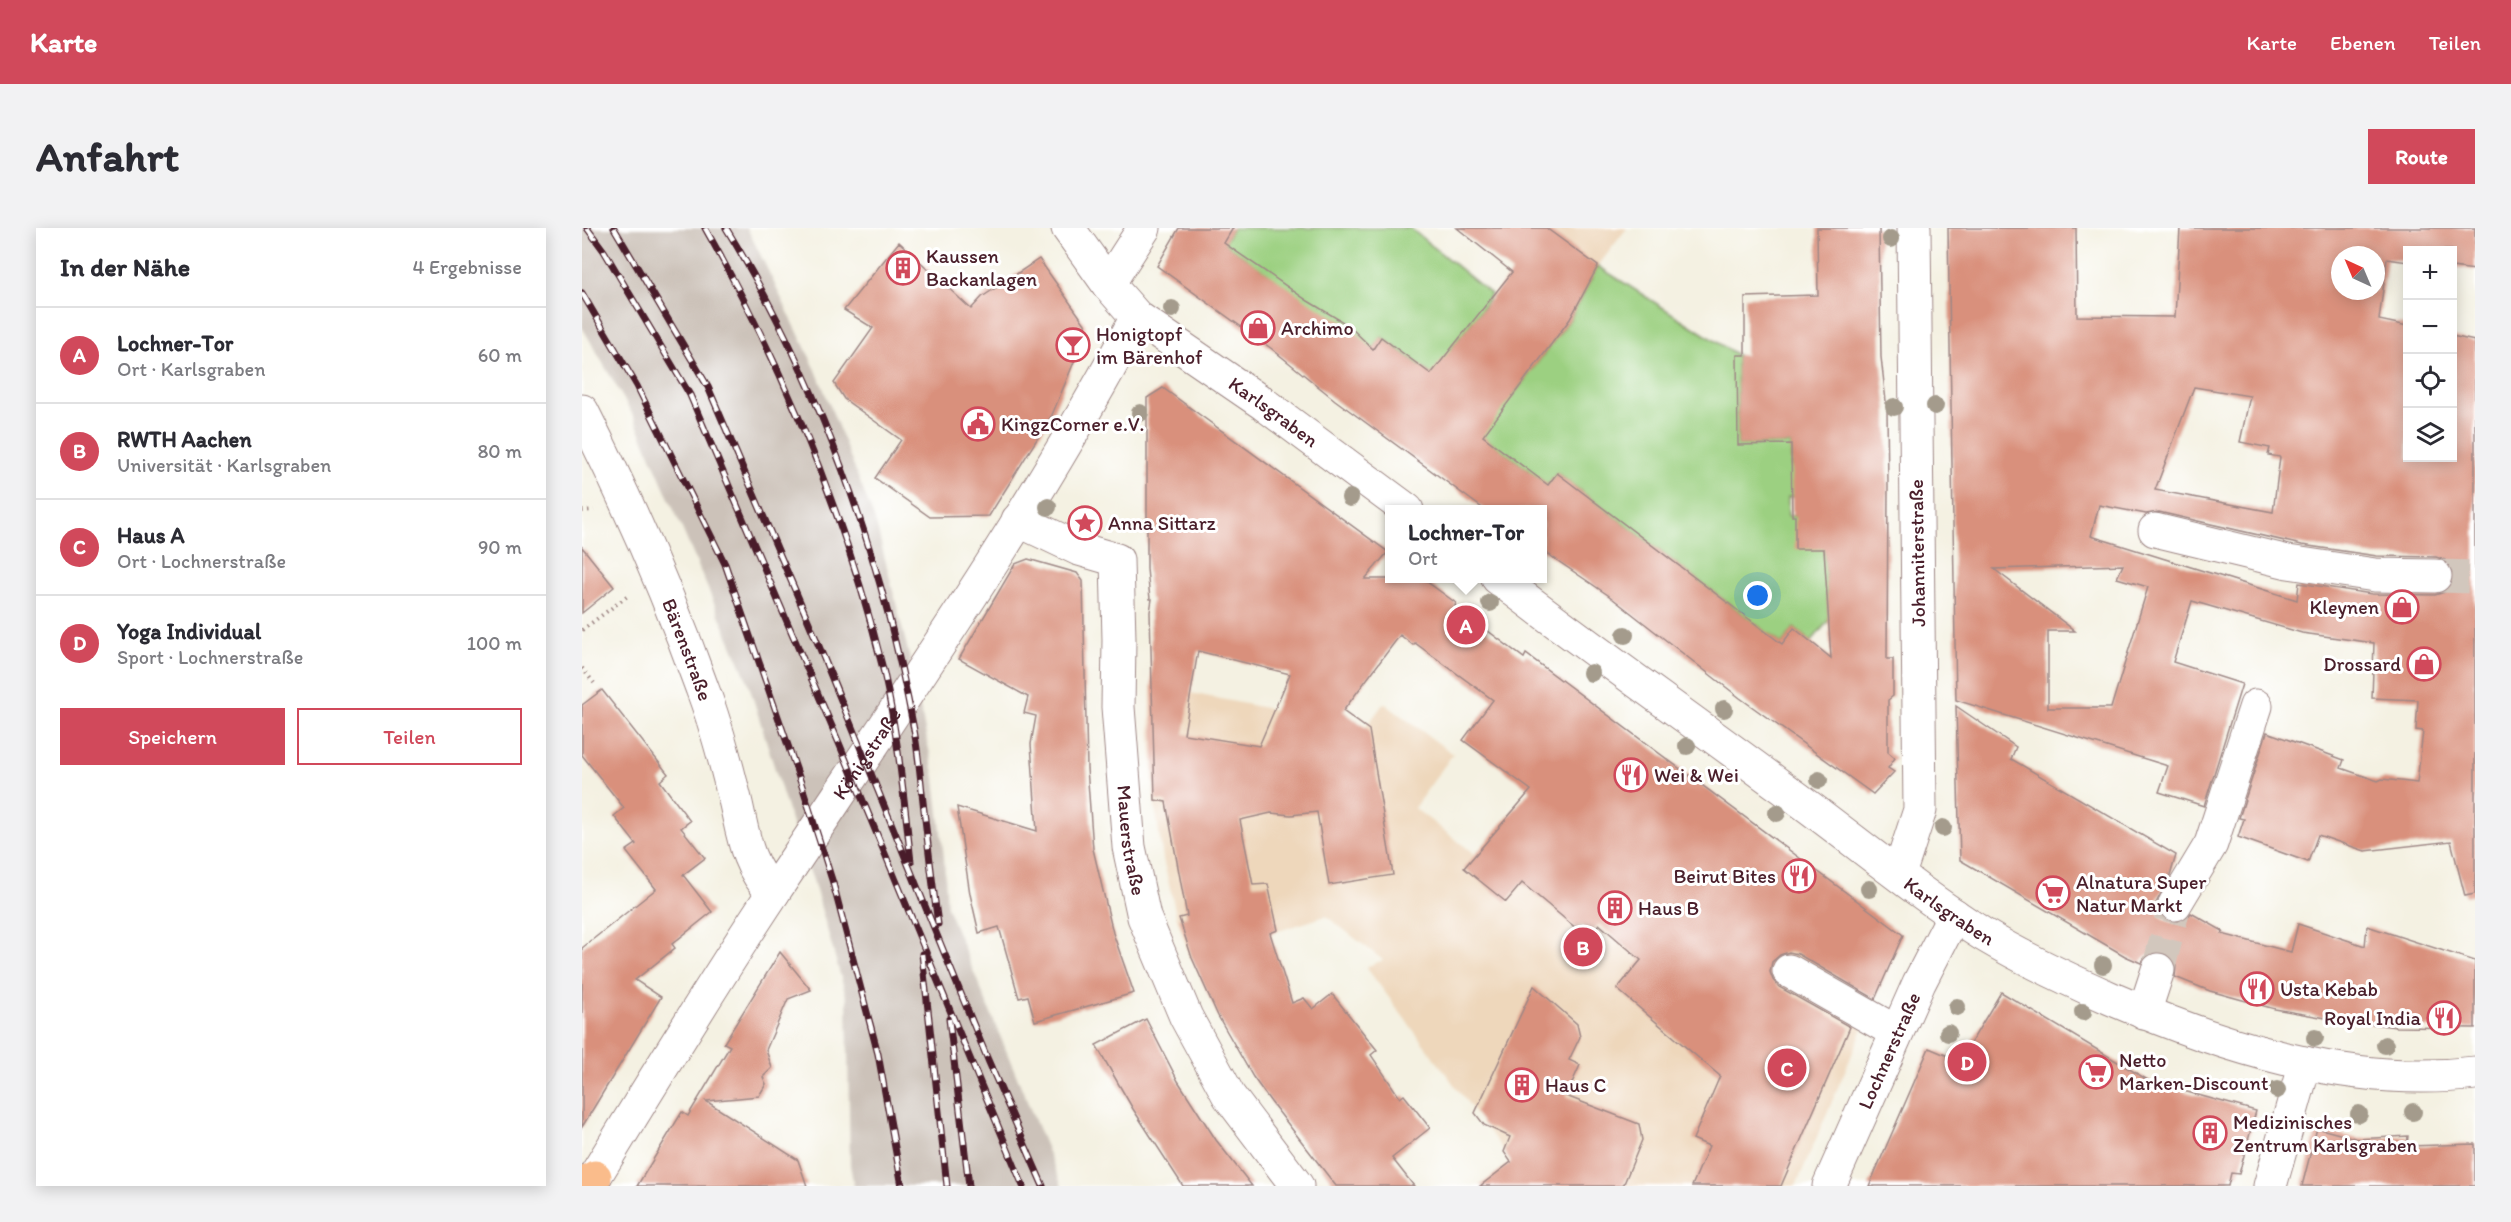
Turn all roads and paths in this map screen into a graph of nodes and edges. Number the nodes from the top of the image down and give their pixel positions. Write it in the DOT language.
graph roads {
  1 [pos="1068,228"];
  2 [pos="1144,228"];
  3 [pos="1914,228"];
  4 [pos="1108,284"];
  5 [pos="1137,317"];
  6 [pos="582,411"];
  7 [pos="1400,505"];
  8 [pos="1018,520"];
  9 [pos="2155,530"];
  10 [pos="660,576"];
  11 [pos="2435,576"];
  12 [pos="1503,583"];
  13 [pos="582,630"];
  14 [pos="582,668"];
  15 [pos="594,683"];
  16 [pos="2256,706"];
  17 [pos="1899,874"];
  18 [pos="773,893"];
  19 [pos="2175,904"];
  20 [pos="1954,915"];
  21 [pos="2158,970"];
  22 [pos="1789,971"];
  23 [pos="2144,1013"];
  24 [pos="1896,1032"];
  25 [pos="2305,1063"];
  26 [pos="2475,1073"];
  27 [pos="589,1183"];
  28 [pos="1297,1186"];
  29 [pos="1829,1186"];
  30 [pos="2270,1186"];
  1 -- 4 [label="street, Karlsgraben"];
  2 -- 4 [label="street"];
  3 -- 17 [label="street, Johanniterstraße"];
  4 -- 5 [label="street, Karlsgraben"];
  5 -- 7 [label="street, Karlsgraben"];
  5 -- 8 [label="street, Königstraße"];
  6 -- 10 [label="street, Bärenstraße"];
  8 -- 18 [label="street, Königstraße"];
  8 -- 28 [label="street, Mauerstraße"];
  9 -- 11 [label="street"];
  10 -- 13 [label="path"];
  10 -- 18 [label="street, Bärenstraße"];
  12 -- 17 [label="street, Karlsgraben"];
  14 -- 15 [label="path"];
  16 -- 19 [label="street"];
  17 -- 20 [label="street, Karlsgraben"];
  18 -- 27 [label="street, Königstraße"];
  20 -- 23 [label="street, Karlsgraben"];
  20 -- 24 [label="street, Lochnerstraße"];
  21 -- 23 [label="street"];
  22 -- 24 [label="street"];
  23 -- 25 [label="street, Karlsgraben"];
  24 -- 29 [label="street, Lochnerstraße"];
  25 -- 26 [label="street, Karlsgraben"];
  25 -- 30 [label="street"];
}
